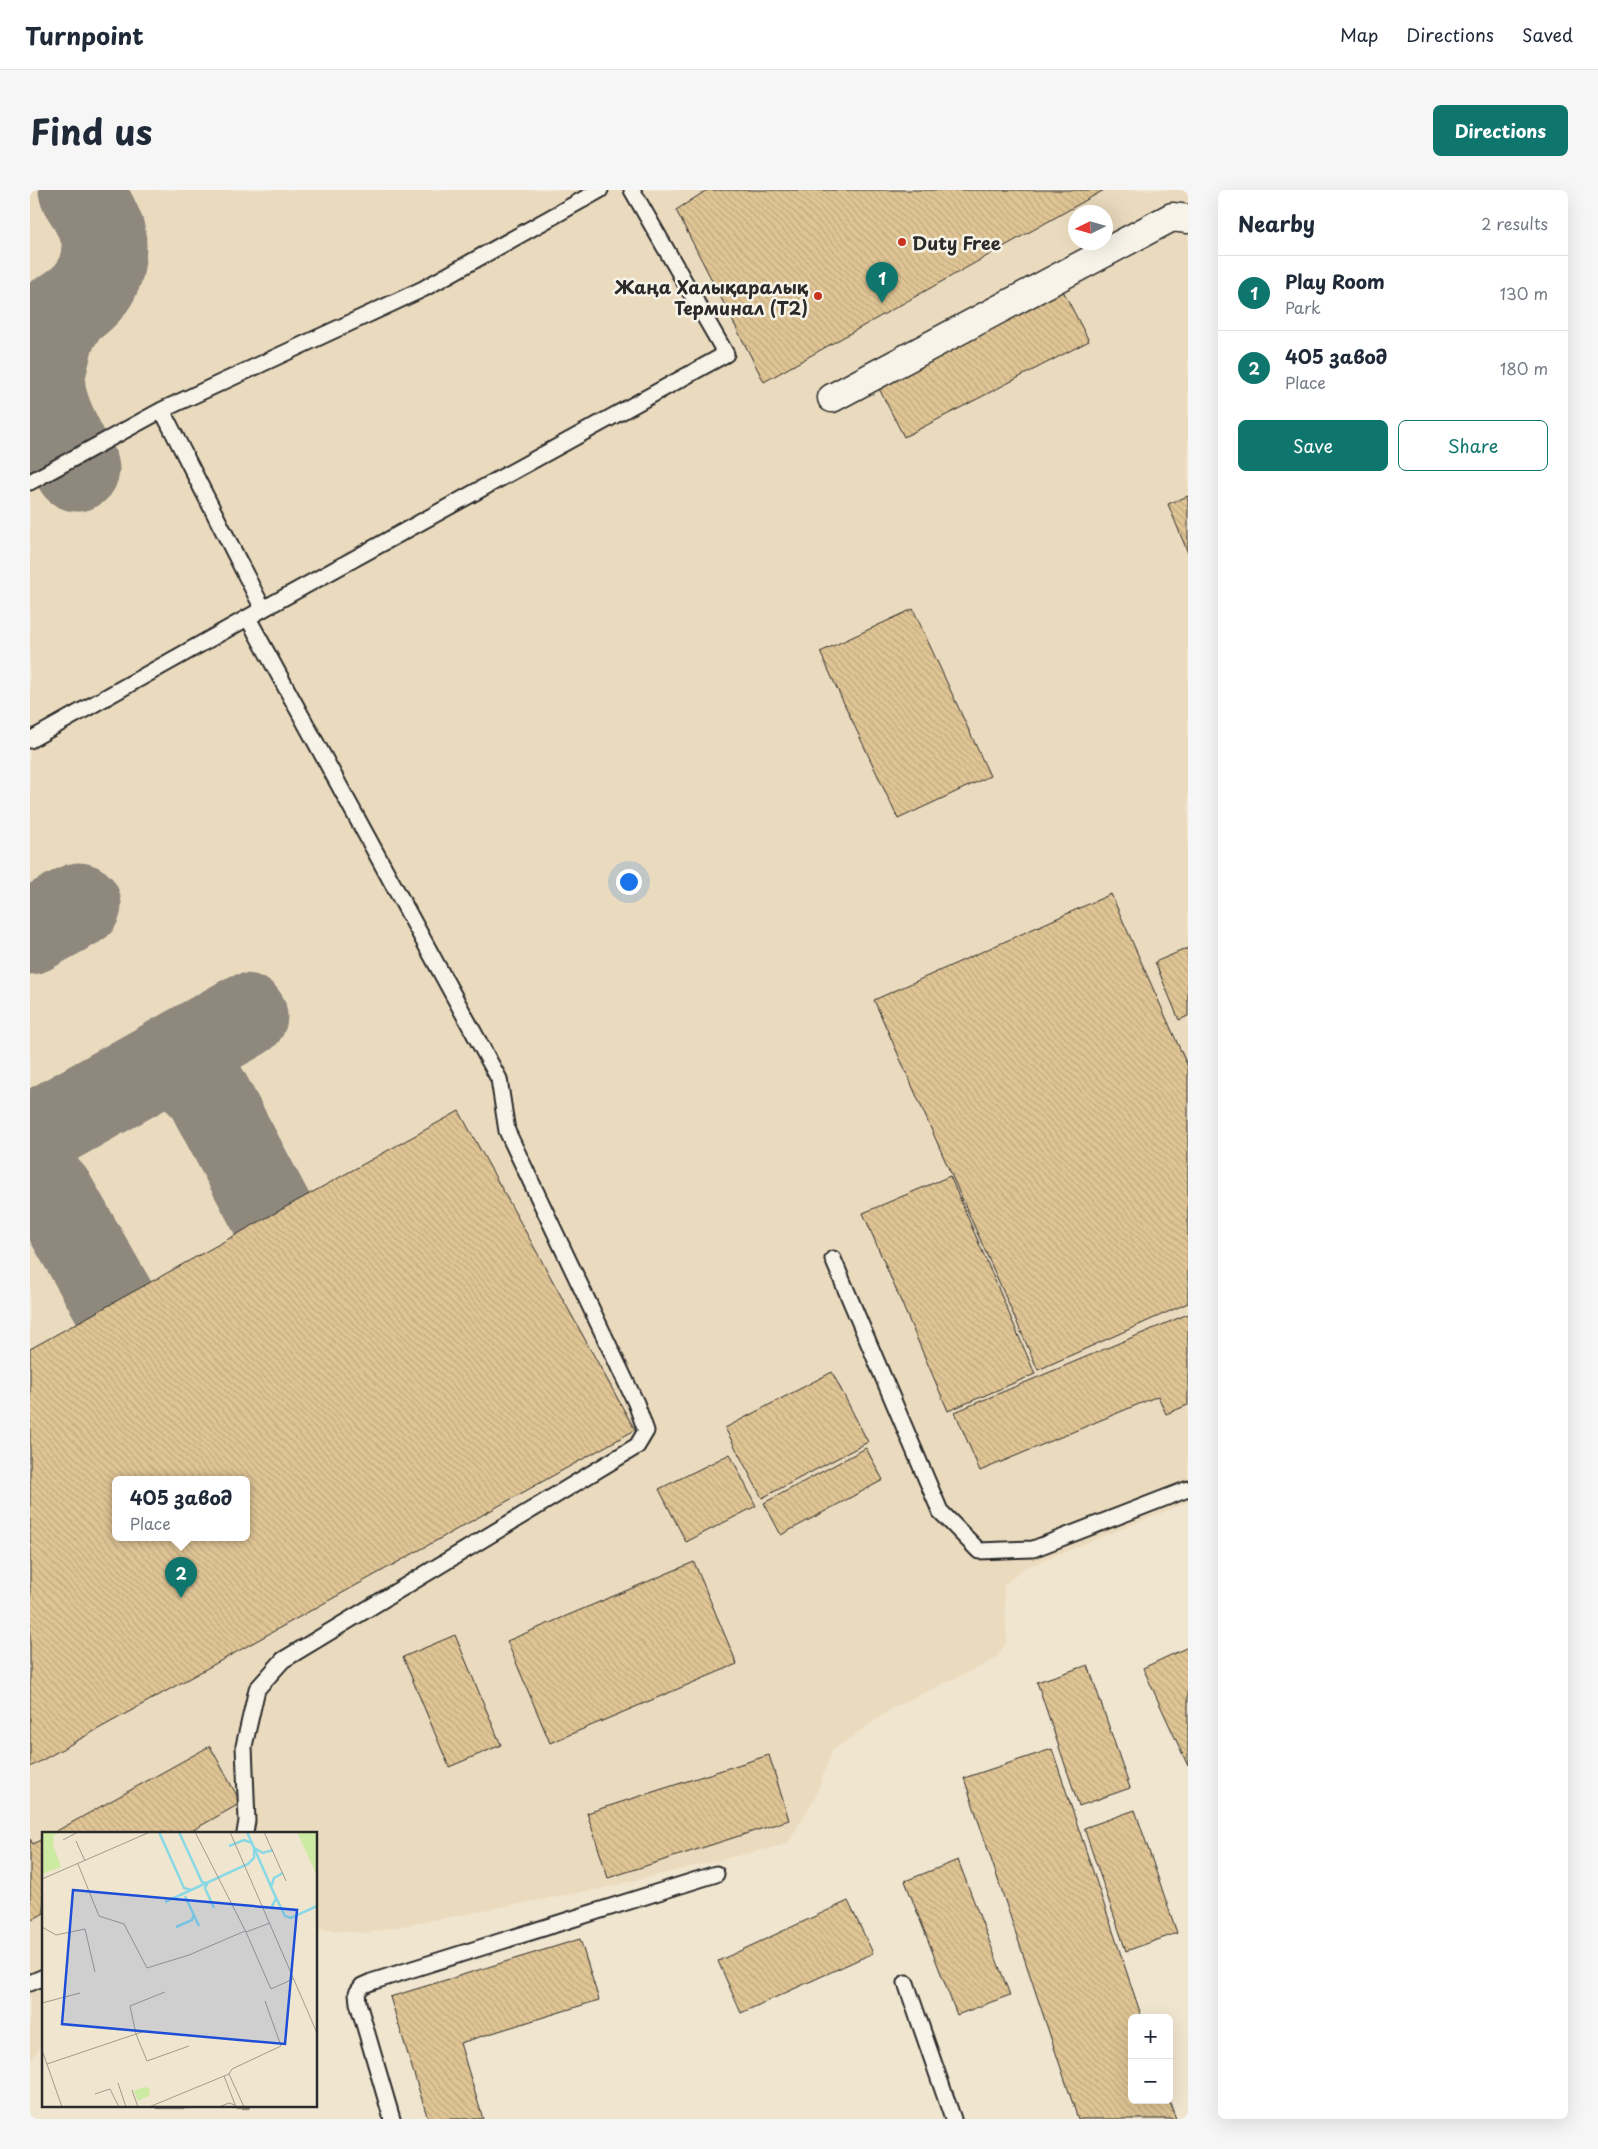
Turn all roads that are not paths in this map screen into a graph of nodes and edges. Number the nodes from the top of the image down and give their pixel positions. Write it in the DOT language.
graph roads {
  1 [pos="600,190"];
  2 [pos="632,190"];
  3 [pos="1188,219"];
  4 [pos="832,398"];
  5 [pos="162,410"];
  6 [pos="30,482"];
  7 [pos="263,609"];
  8 [pos="248,618"];
  9 [pos="30,740"];
  10 [pos="833,1260"];
  11 [pos="1188,1489"];
  12 [pos="245,1832"];
  13 [pos="716,1874"];
  14 [pos="42,1978"];
  15 [pos="906,1983"];
  16 [pos="30,1984"];
  17 [pos="392,2119"];
  18 [pos="953,2119"];
  1 -- 5 [label="lane"];
  2 -- 7 [label="lane"];
  3 -- 4 [label="street"];
  5 -- 6 [label="lane"];
  5 -- 7 [label="lane"];
  7 -- 8 [label="lane"];
  8 -- 9 [label="lane"];
  8 -- 12 [label="lane"];
  10 -- 11 [label="lane"];
  13 -- 17 [label="lane"];
  14 -- 16 [label="lane"];
  15 -- 18 [label="lane"];
}
